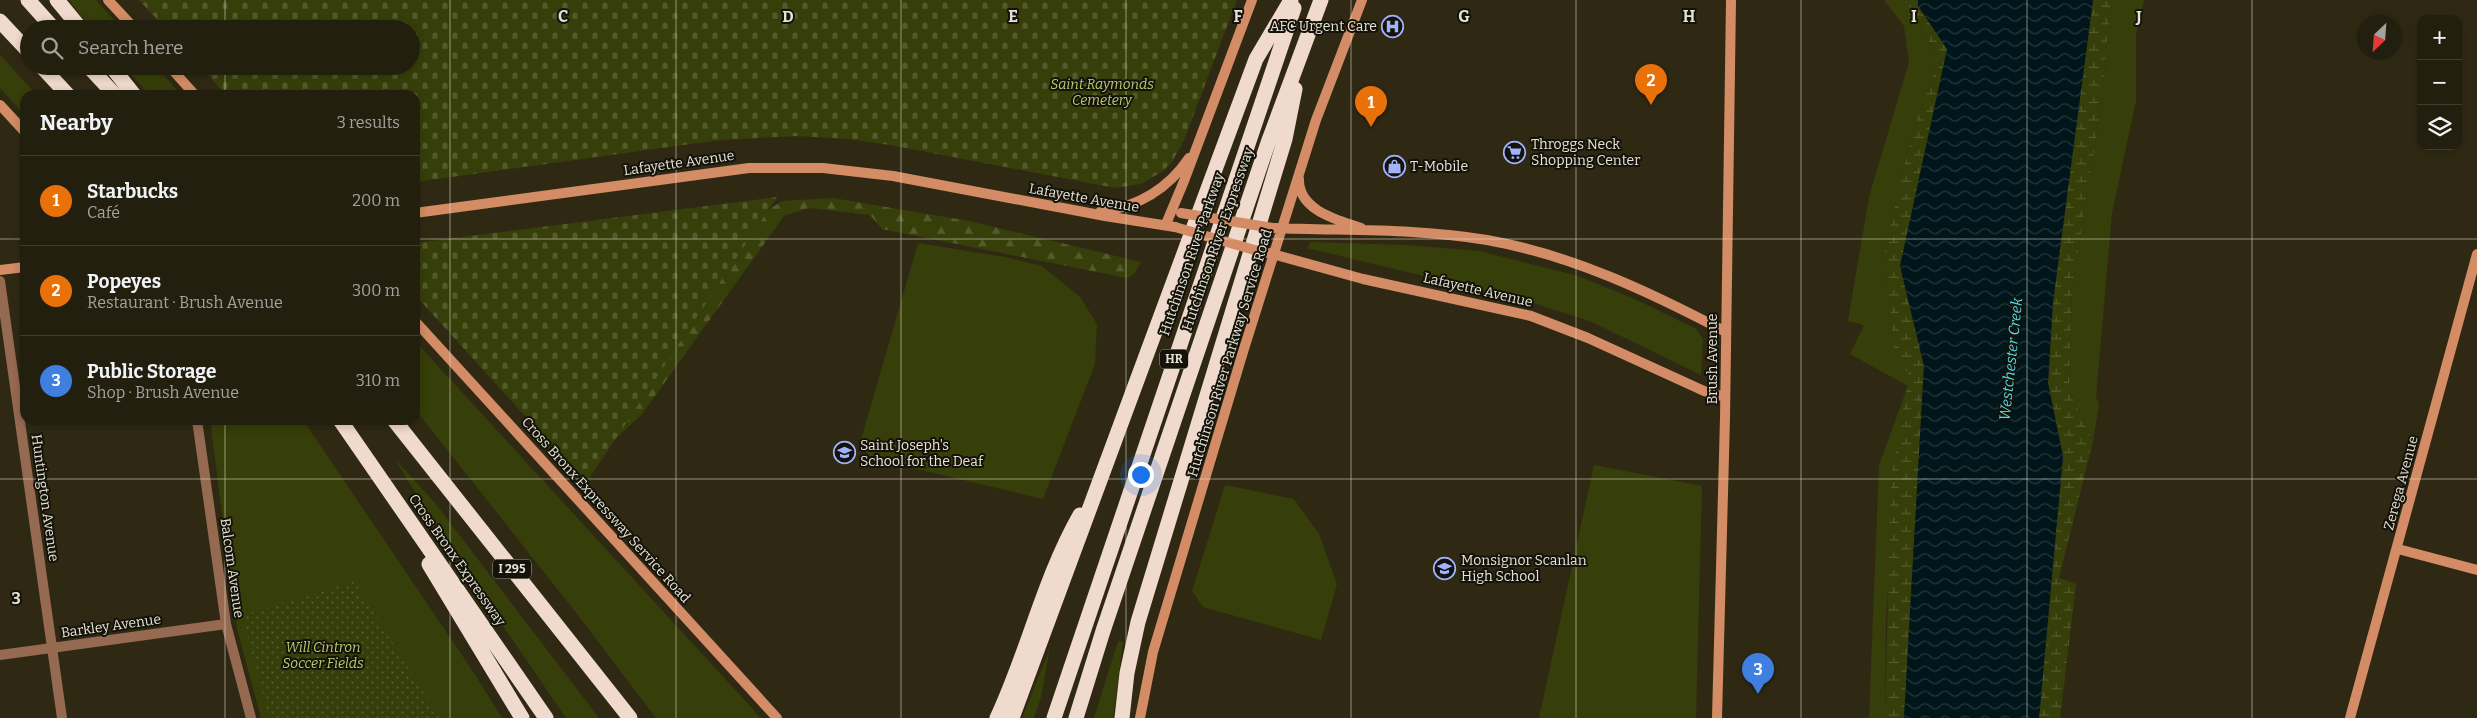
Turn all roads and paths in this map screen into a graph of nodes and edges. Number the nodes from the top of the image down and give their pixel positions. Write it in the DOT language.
graph roads {
  1 [pos="28,0"];
  2 [pos="57,0"];
  3 [pos="108,0"];
  4 [pos="1252,0"];
  5 [pos="1291,0"];
  6 [pos="1298,0"];
  7 [pos="1321,0"];
  8 [pos="1362,0"];
  9 [pos="1731,0"];
  10 [pos="46,20"];
  11 [pos="73,20"];
  12 [pos="127,20"];
  13 [pos="0,21"];
  14 [pos="20,42"];
  15 [pos="1304,42"];
  16 [pos="50,75"];
  17 [pos="96,75"];
  18 [pos="118,75"];
  19 [pos="177,75"];
  20 [pos="64,90"];
  21 [pos="110,90"];
  22 [pos="130,90"];
  23 [pos="191,90"];
  24 [pos="0,105"];
  25 [pos="20,127"];
  26 [pos="1198,145"];
  27 [pos="1300,170"];
  28 [pos="420,212"];
  29 [pos="1176,212"];
  30 [pos="1090,214"];
  31 [pos="1170,226"];
  32 [pos="1277,228"];
  33 [pos="1372,232"];
  34 [pos="1269,254"];
  35 [pos="2477,254"];
  36 [pos="20,268"];
  37 [pos="0,270"];
  38 [pos="0,281"];
  39 [pos="420,326"];
  40 [pos="1726,332"];
  41 [pos="1726,397"];
  42 [pos="20,419"];
  43 [pos="21,425"];
  44 [pos="198,425"];
  45 [pos="344,425"];
  46 [pos="398,425"];
  47 [pos="1102,477"];
  48 [pos="2398,548"];
  49 [pos="2477,570"];
  50 [pos="226,624"];
  51 [pos="53,647"];
  52 [pos="0,654"];
  53 [pos="62,718"];
  54 [pos="251,718"];
  55 [pos="522,718"];
  56 [pos="546,718"];
  57 [pos="630,718"];
  58 [pos="777,718"];
  59 [pos="997,718"];
  60 [pos="1012,718"];
  61 [pos="1054,718"];
  62 [pos="1076,718"];
  63 [pos="1122,718"];
  64 [pos="1140,718"];
  65 [pos="1717,718"];
  66 [pos="2350,718"];
  1 -- 10 [label="highway"];
  2 -- 11 [label="highway"];
  3 -- 12 [label="street"];
  4 -- 26 [label="street"];
  5 -- 47 [label="highway"];
  6 -- 61 [label="highway, Hutchinson River Parkway / HR"];
  7 -- 15 [label="highway, Hutchinson River Expressway"];
  8 -- 27 [label="street, Hutchinson River Parkway Service Road"];
  9 -- 40 [label="street, Brush Avenue"];
  13 -- 14 [label="highway"];
  15 -- 62 [label="highway, Hutchinson River Expressway"];
  15 -- 63 [label="highway"];
  16 -- 20 [label="highway"];
  17 -- 21 [label="highway"];
  18 -- 22 [label="highway"];
  19 -- 23 [label="street"];
  24 -- 25 [label="street"];
  26 -- 29 [label="street"];
  26 -- 30 [label="street"];
  27 -- 32 [label="street, Hutchinson River Parkway Service Road"];
  27 -- 33 [label="street"];
  28 -- 30 [label="street, Lafayette Avenue"];
  29 -- 31 [label="street"];
  29 -- 32 [label="street, bridge"];
  30 -- 31 [label="street, Lafayette Avenue"];
  31 -- 34 [label="street, Lafayette Avenue, bridge"];
  32 -- 33 [label="street"];
  32 -- 34 [label="street, Hutchinson River Parkway Service Road"];
  33 -- 40 [label="street"];
  34 -- 41 [label="street, Lafayette Avenue"];
  34 -- 64 [label="street, Hutchinson River Parkway Service Road"];
  35 -- 48 [label="street, Zerega Avenue"];
  36 -- 37 [label="street"];
  38 -- 42 [label="street, Huntington Avenue"];
  39 -- 58 [label="street, Cross Bronx Expressway Service Road"];
  40 -- 41 [label="street, Brush Avenue"];
  41 -- 65 [label="street, Brush Avenue"];
  43 -- 51 [label="street, Huntington Avenue"];
  44 -- 50 [label="street, Balcom Avenue"];
  45 -- 55 [label="highway"];
  45 -- 56 [label="highway, Cross Bronx Expressway"];
  46 -- 57 [label="highway, I 295"];
  47 -- 59 [label="highway"];
  47 -- 60 [label="highway"];
  48 -- 49 [label="street"];
  48 -- 66 [label="street, Zerega Avenue"];
  50 -- 51 [label="street, Barkley Avenue"];
  50 -- 54 [label="street, Balcom Avenue"];
  51 -- 52 [label="street, Barkley Avenue"];
  51 -- 53 [label="street, Huntington Avenue"];
}
